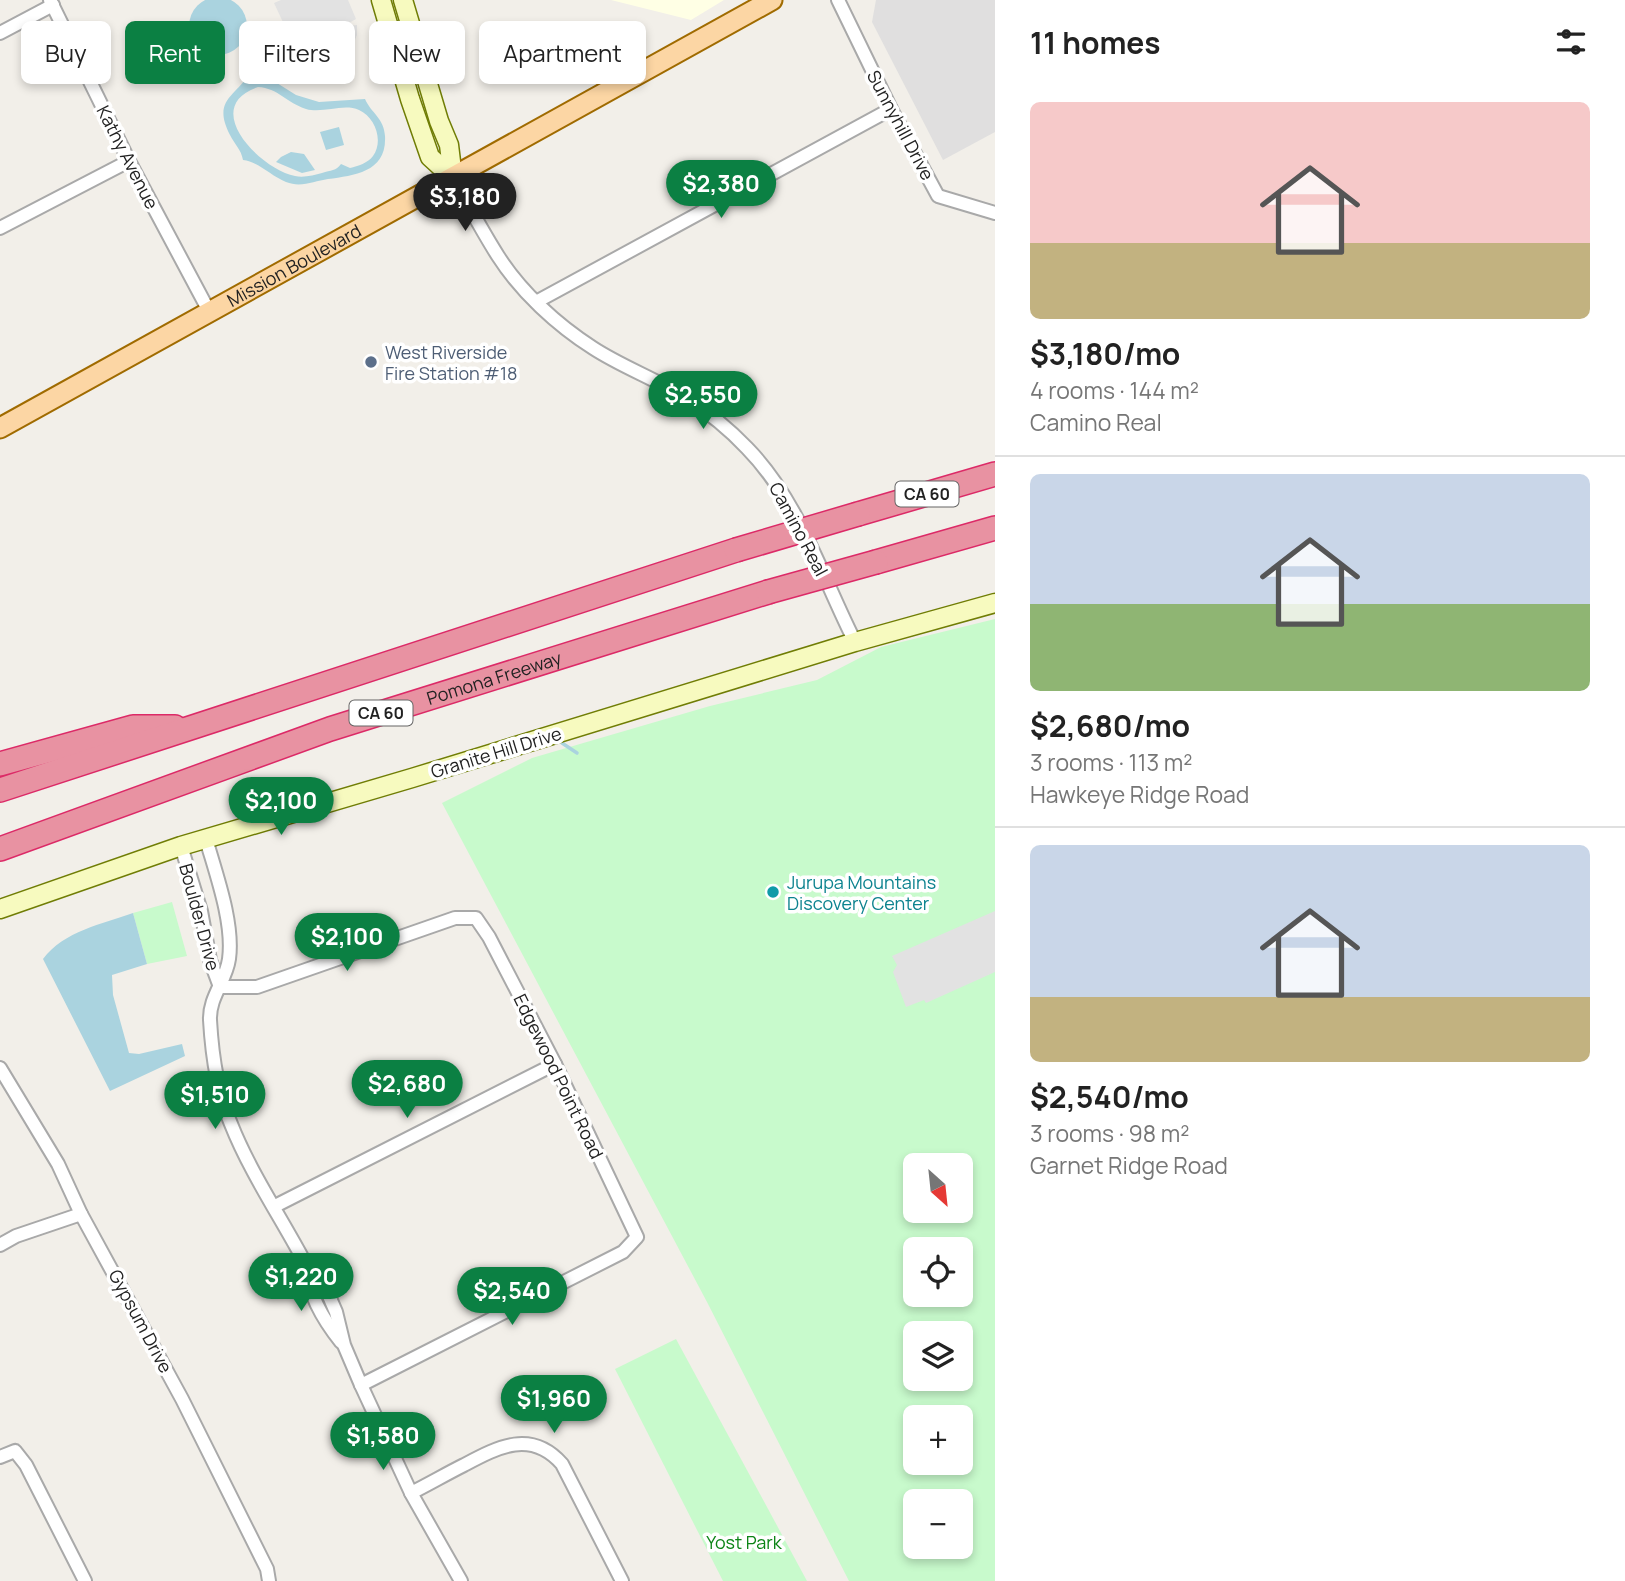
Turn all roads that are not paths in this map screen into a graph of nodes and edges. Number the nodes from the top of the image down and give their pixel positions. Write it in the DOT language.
graph roads {
  1 [pos="381,0"];
  2 [pos="404,0"];
  3 [pos="772,0"];
  4 [pos="838,0"];
  5 [pos="51,2"];
  6 [pos="0,33"];
  7 [pos="891,109"];
  8 [pos="129,161"];
  9 [pos="453,178"];
  10 [pos="995,213"];
  11 [pos="0,228"];
  12 [pos="536,302"];
  13 [pos="210,313"];
  14 [pos="0,428"];
  15 [pos="995,474"];
  16 [pos="995,528"];
  17 [pos="995,603"];
  18 [pos="855,642"];
  19 [pos="199,726"];
  20 [pos="0,764"];
  21 [pos="0,790"];
  22 [pos="206,839"];
  23 [pos="181,846"];
  24 [pos="0,849"];
  25 [pos="0,909"];
  26 [pos="229,940"];
  27 [pos="208,942"];
  28 [pos="220,987"];
  29 [pos="555,1064"];
  30 [pos="0,1068"];
  31 [pos="275,1206"];
  32 [pos="81,1214"];
  33 [pos="0,1244"];
  34 [pos="361,1385"];
  35 [pos="0,1457"];
  36 [pos="411,1493"];
  37 [pos="85,1581"];
  38 [pos="270,1581"];
  39 [pos="461,1581"];
  40 [pos="622,1581"];
  1 -- 9 [label="street, Camino Real"];
  2 -- 9 [label="street, Camino Real"];
  3 -- 9 [label="main road, Mission Boulevard"];
  4 -- 7 [label="street, Sunnyhill Drive"];
  5 -- 6 [label="street"];
  5 -- 8 [label="street, Kathy Avenue"];
  7 -- 10 [label="street, Sunnyhill Drive"];
  7 -- 12 [label="street"];
  8 -- 11 [label="street"];
  8 -- 13 [label="street, Kathy Avenue"];
  9 -- 12 [label="street, Camino Real"];
  9 -- 13 [label="main road, Mission Boulevard"];
  12 -- 18 [label="street, Camino Real"];
  13 -- 14 [label="main road, Mission Boulevard"];
  15 -- 19 [label="highway, CA 60, bridge"];
  16 -- 24 [label="highway, Pomona Freeway / CA 60, bridge"];
  17 -- 18 [label="street, Granite Hill Drive"];
  18 -- 22 [label="street, Granite Hill Drive"];
  19 -- 20 [label="highway"];
  19 -- 21 [label="highway, CA 60"];
  22 -- 23 [label="street, Granite Hill Drive"];
  22 -- 26 [label="street, Boulder Drive"];
  23 -- 25 [label="street, Granite Hill Drive"];
  23 -- 27 [label="street, Boulder Drive"];
  26 -- 27 [label="street"];
  26 -- 28 [label="street, Boulder Drive"];
  27 -- 28 [label="street, Boulder Drive"];
  28 -- 29 [label="street, Edgewood Point Road"];
  28 -- 31 [label="street, Boulder Drive"];
  29 -- 31 [label="street"];
  29 -- 34 [label="street, Edgewood Point Road"];
  30 -- 32 [label="street, Gypsum Drive"];
  31 -- 34 [label="street, Boulder Drive"];
  32 -- 33 [label="street"];
  32 -- 38 [label="street, Gypsum Drive"];
  34 -- 36 [label="street, Boulder Drive"];
  35 -- 37 [label="street"];
  36 -- 39 [label="street, Boulder Drive"];
  36 -- 40 [label="street"];
}
